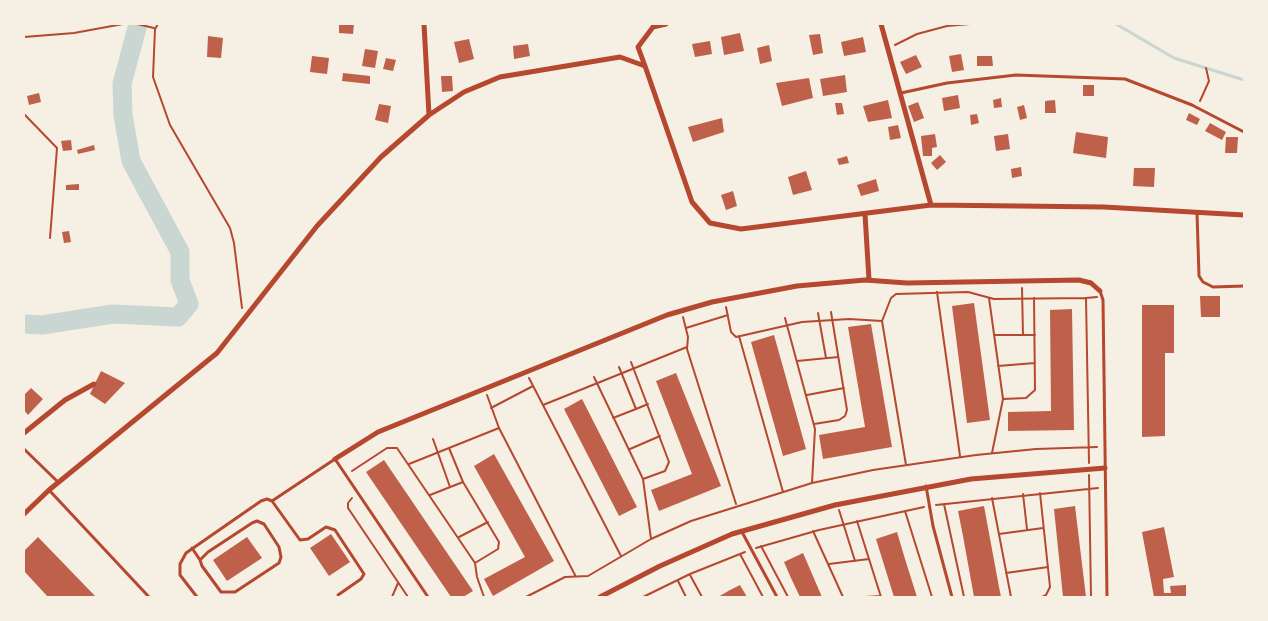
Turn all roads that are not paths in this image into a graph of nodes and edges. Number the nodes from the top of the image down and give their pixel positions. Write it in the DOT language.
graph roads {
  1 [pos="424,24"];
  2 [pos="666,24"];
  3 [pos="881,24"];
  4 [pos="653,26"];
  5 [pos="645,66"];
  6 [pos="901,93"];
  7 [pos="428,115"];
  8 [pos="1244,132"];
  9 [pos="931,205"];
  10 [pos="1197,213"];
  11 [pos="865,214"];
  12 [pos="1244,215"];
  13 [pos="869,280"];
  14 [pos="1244,286"];
  15 [pos="1100,291"];
  16 [pos="94,384"];
  17 [pos="24,432"];
  18 [pos="24,449"];
  19 [pos="335,459"];
  20 [pos="1105,468"];
  21 [pos="58,482"];
  22 [pos="926,486"];
  23 [pos="49,490"];
  24 [pos="272,501"];
  25 [pos="24,514"];
  26 [pos="742,531"];
  27 [pos="192,548"];
  28 [pos="200,560"];
  29 [pos="338,595"];
  30 [pos="148,597"];
  31 [pos="197,597"];
  32 [pos="428,597"];
  33 [pos="600,597"];
  34 [pos="777,597"];
  35 [pos="952,597"];
  36 [pos="1107,597"];
  1 -- 7 [label="street"];
  2 -- 4 [label="street"];
  3 -- 6 [label="street"];
  4 -- 5 [label="street"];
  5 -- 7 [label="street"];
  5 -- 11 [label="street"];
  6 -- 8 [label="lane"];
  6 -- 9 [label="street"];
  7 -- 21 [label="street"];
  9 -- 10 [label="street"];
  9 -- 11 [label="street"];
  10 -- 12 [label="street"];
  10 -- 14 [label="lane"];
  11 -- 13 [label="street"];
  13 -- 15 [label="street"];
  13 -- 19 [label="street"];
  15 -- 20 [label="lane"];
  16 -- 17 [label="street"];
  18 -- 21 [label="lane"];
  19 -- 24 [label="lane"];
  19 -- 32 [label="lane"];
  20 -- 22 [label="street"];
  20 -- 36 [label="lane"];
  21 -- 23 [label="street"];
  22 -- 26 [label="street"];
  22 -- 35 [label="lane"];
  23 -- 25 [label="street"];
  23 -- 30 [label="lane"];
  24 -- 27 [label="lane"];
  24 -- 29 [label="lane"];
  26 -- 33 [label="street"];
  26 -- 34 [label="lane"];
  27 -- 28 [label="lane"];
  27 -- 31 [label="lane"];
  28 -- 28 [label="lane"];
}
